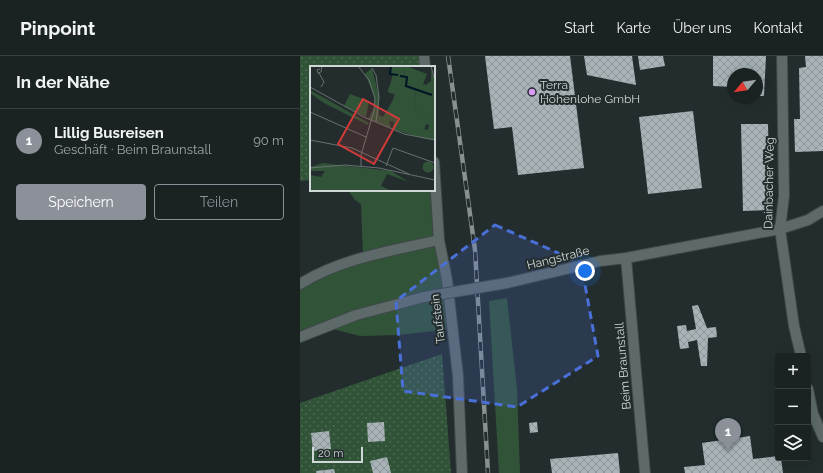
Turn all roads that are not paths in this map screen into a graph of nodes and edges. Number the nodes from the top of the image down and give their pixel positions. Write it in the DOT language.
graph roads {
  1 [pos="424,56"];
  2 [pos="782,56"];
  3 [pos="425,66"];
  4 [pos="435,178"];
  5 [pos="823,211"];
  6 [pos="780,229"];
  7 [pos="439,240"];
  8 [pos="626,258"];
  9 [pos="300,284"];
  10 [pos="300,338"];
  11 [pos="800,353"];
  12 [pos="811,404"];
  13 [pos="823,437"];
  14 [pos="462,473"];
  15 [pos="646,473"];
  1 -- 3 [label="street"];
  2 -- 6 [label="street, Dainbacher Weg"];
  4 -- 7 [label="street, Taufstein"];
  5 -- 6 [label="street, Hangstraße"];
  6 -- 8 [label="street, Hangstraße"];
  6 -- 11 [label="street, Dainbacher Weg"];
  7 -- 9 [label="street"];
  7 -- 14 [label="street, Taufstein"];
  8 -- 10 [label="street, Hangstraße, bridge"];
  8 -- 15 [label="street, Beim Braunstall"];
  12 -- 13 [label="street"];
}
